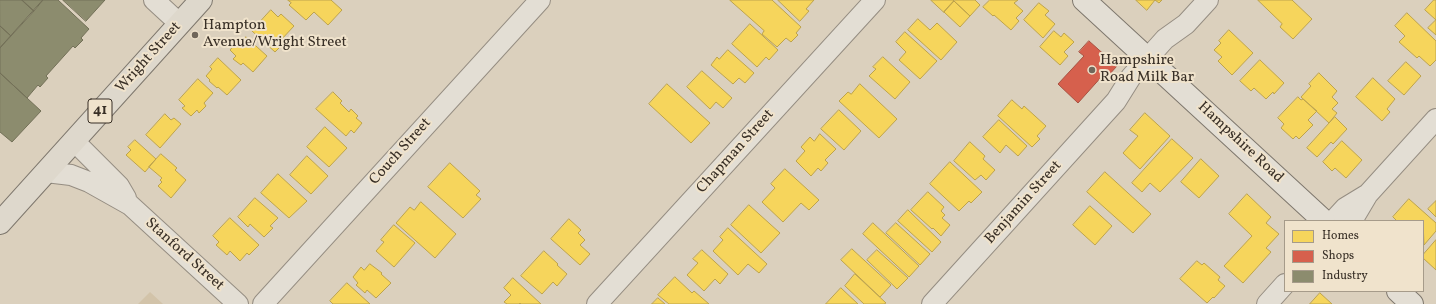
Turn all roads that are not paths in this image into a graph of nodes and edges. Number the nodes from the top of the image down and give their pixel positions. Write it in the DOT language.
graph roads {
  1 [pos="154,0"];
  2 [pos="201,0"];
  3 [pos="540,0"];
  4 [pos="875,0"];
  5 [pos="1084,0"];
  6 [pos="1208,0"];
  7 [pos="180,24"];
  8 [pos="1152,62"];
  9 [pos="1436,119"];
  10 [pos="74,141"];
  11 [pos="46,172"];
  12 [pos="1368,194"];
  13 [pos="130,205"];
  14 [pos="1323,220"];
  15 [pos="1334,220"];
  16 [pos="1353,220"];
  17 [pos="0,223"];
  18 [pos="1284,285"];
  19 [pos="1399,292"];
  20 [pos="238,304"];
  21 [pos="263,304"];
  22 [pos="597,304"];
  23 [pos="932,304"];
  24 [pos="1267,304"];
  25 [pos="1412,304"];
  1 -- 7 [label="street"];
  2 -- 7 [label="main road, Wright Street / 41"];
  3 -- 21 [label="street, Couch Street"];
  4 -- 22 [label="street, Chapman Street"];
  5 -- 8 [label="street, Hampshire Road"];
  6 -- 8 [label="street, Benjamin Street"];
  7 -- 10 [label="main road, Wright Street / 41"];
  8 -- 14 [label="street, Hampshire Road"];
  8 -- 23 [label="street, Benjamin Street"];
  9 -- 12 [label="street"];
  10 -- 11 [label="main road, Wright Street / 41"];
  10 -- 13 [label="street, Stanford Street"];
  11 -- 13 [label="street, Stanford Street"];
  11 -- 17 [label="main road, Wright Street / 41"];
  12 -- 15 [label="street"];
  12 -- 16 [label="street"];
  13 -- 20 [label="street, Stanford Street"];
  18 -- 24 [label="street"];
  19 -- 25 [label="street"];
}
